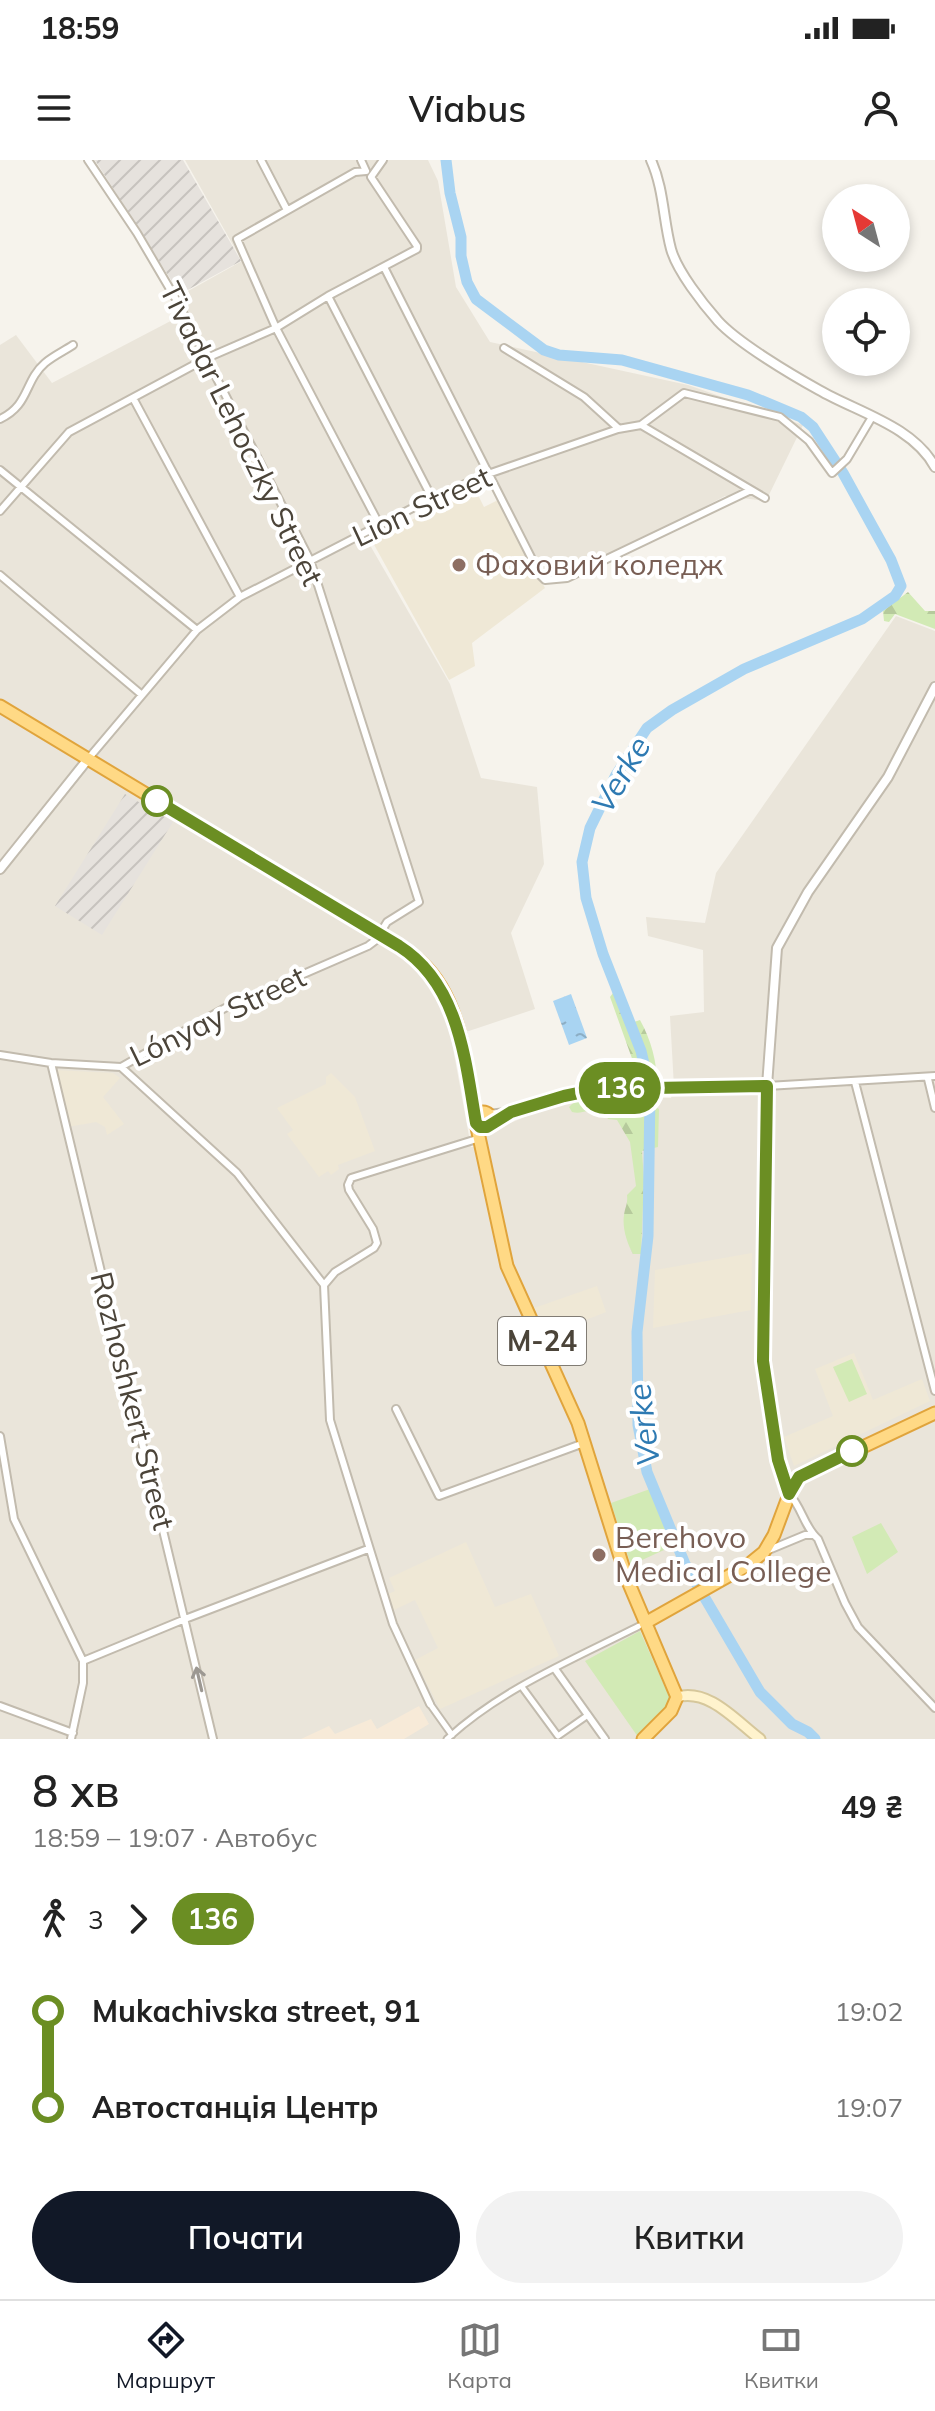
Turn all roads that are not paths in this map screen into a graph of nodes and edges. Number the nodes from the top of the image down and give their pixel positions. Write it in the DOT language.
graph roads {
  1 [pos="88,160"];
  2 [pos="261,160"];
  3 [pos="361,160"];
  4 [pos="383,160"];
  5 [pos="651,160"];
  6 [pos="369,174"];
  7 [pos="287,210"];
  8 [pos="384,267"];
  9 [pos="328,296"];
  10 [pos="276,328"];
  11 [pos="73,345"];
  12 [pos="504,348"];
  13 [pos="207,358"];
  14 [pos="133,398"];
  15 [pos="872,417"];
  16 [pos="0,419"];
  17 [pos="641,425"];
  18 [pos="618,429"];
  19 [pos="935,467"];
  20 [pos="0,470"];
  21 [pos="488,474"];
  22 [pos="20,488"];
  23 [pos="751,490"];
  24 [pos="432,498"];
  25 [pos="765,498"];
  26 [pos="0,511"];
  27 [pos="379,524"];
  28 [pos="310,560"];
  29 [pos="0,575"];
  30 [pos="240,597"];
  31 [pos="197,630"];
  32 [pos="935,687"];
  33 [pos="142,695"];
  34 [pos="0,706"];
  35 [pos="88,759"];
  36 [pos="0,869"];
  37 [pos="380,935"];
  38 [pos="0,1055"];
  39 [pos="51,1063"];
  40 [pos="121,1067"];
  41 [pos="931,1078"];
  42 [pos="855,1082"];
  43 [pos="767,1086"];
  44 [pos="935,1108"];
  45 [pos="483,1127"];
  46 [pos="324,1285"];
  47 [pos="935,1391"];
  48 [pos="396,1409"];
  49 [pos="935,1413"];
  50 [pos="0,1436"];
  51 [pos="584,1443"];
  52 [pos="0,1488"];
  53 [pos="9,1488"];
  54 [pos="789,1494"];
  55 [pos="813,1535"];
  56 [pos="368,1549"];
  57 [pos="764,1552"];
  58 [pos="185,1619"];
  59 [pos="642,1624"];
  60 [pos="83,1661"];
  61 [pos="555,1669"];
  62 [pos="522,1687"];
  63 [pos="677,1697"];
  64 [pos="430,1704"];
  65 [pos="0,1706"];
  66 [pos="935,1708"];
  67 [pos="588,1715"];
  68 [pos="72,1736"];
  69 [pos="449,1737"];
  70 [pos="213,1739"];
  71 [pos="605,1739"];
  72 [pos="643,1739"];
  73 [pos="760,1739"];
  1 -- 13 [label="street, Tivadar Lehoczky Street"];
  2 -- 7 [label="street"];
  3 -- 6 [label="street"];
  4 -- 6 [label="street"];
  5 -- 15 [label="street"];
  6 -- 7 [label="street"];
  6 -- 8 [label="street"];
  7 -- 10 [label="street"];
  8 -- 9 [label="street"];
  8 -- 21 [label="street"];
  9 -- 10 [label="street"];
  9 -- 24 [label="street"];
  10 -- 13 [label="street"];
  10 -- 27 [label="street"];
  11 -- 16 [label="street"];
  12 -- 18 [label="street"];
  13 -- 14 [label="street"];
  13 -- 28 [label="street, Tivadar Lehoczky Street"];
  14 -- 22 [label="street"];
  14 -- 30 [label="street"];
  15 -- 17 [label="street, Lion Street"];
  15 -- 19 [label="street"];
  17 -- 18 [label="street, Lion Street"];
  17 -- 23 [label="street"];
  18 -- 21 [label="street, Lion Street"];
  20 -- 22 [label="street"];
  21 -- 23 [label="street"];
  21 -- 24 [label="street, Lion Street"];
  22 -- 26 [label="street"];
  22 -- 31 [label="street"];
  23 -- 25 [label="street"];
  24 -- 27 [label="street, Lion Street"];
  27 -- 28 [label="street, Lion Street"];
  28 -- 30 [label="street, Lion Street"];
  28 -- 37 [label="street, Tivadar Lehoczky Street"];
  29 -- 33 [label="street"];
  30 -- 31 [label="street, Lion Street"];
  31 -- 33 [label="street, Lion Street"];
  32 -- 43 [label="street"];
  33 -- 35 [label="street, Lion Street"];
  34 -- 35 [label="highway"];
  35 -- 36 [label="street"];
  35 -- 37 [label="highway"];
  37 -- 40 [label="street, Lónyay Street"];
  37 -- 45 [label="highway"];
  38 -- 39 [label="street, Lónyay Street"];
  39 -- 40 [label="street, Lónyay Street"];
  39 -- 58 [label="street, Rozhoshkert Street"];
  40 -- 46 [label="street"];
  41 -- 42 [label="street"];
  41 -- 44 [label="street"];
  42 -- 43 [label="street"];
  42 -- 47 [label="street"];
  43 -- 45 [label="street"];
  43 -- 54 [label="street"];
  45 -- 46 [label="street"];
  45 -- 51 [label="highway, М-24"];
  46 -- 56 [label="street"];
  48 -- 51 [label="street"];
  49 -- 54 [label="highway"];
  50 -- 53 [label="street"];
  51 -- 59 [label="highway, М-24"];
  52 -- 53 [label="street"];
  53 -- 60 [label="street"];
  54 -- 55 [label="street"];
  54 -- 57 [label="highway"];
  55 -- 57 [label="street"];
  55 -- 66 [label="street"];
  56 -- 58 [label="street"];
  56 -- 64 [label="street"];
  57 -- 59 [label="highway"];
  58 -- 60 [label="street"];
  70 -- 58 [label="street, Rozhoshkert Street, one-way"];
  59 -- 61 [label="street"];
  59 -- 63 [label="highway, М-24"];
  60 -- 68 [label="street"];
  61 -- 62 [label="street"];
  61 -- 67 [label="street"];
  62 -- 67 [label="street"];
  62 -- 69 [label="street"];
  63 -- 72 [label="highway"];
  63 -- 73 [label="main road"];
  64 -- 69 [label="street"];
  65 -- 68 [label="street"];
  67 -- 71 [label="street"];
}
